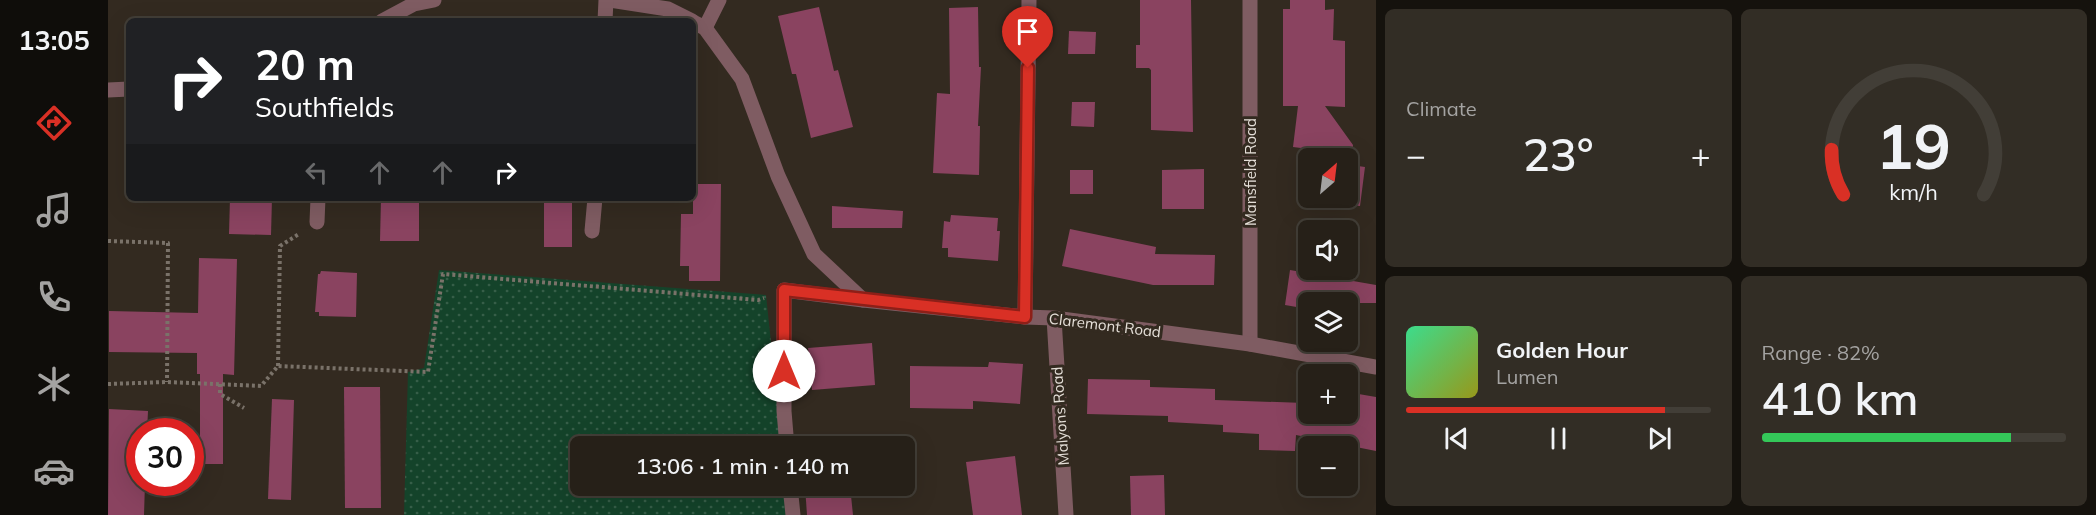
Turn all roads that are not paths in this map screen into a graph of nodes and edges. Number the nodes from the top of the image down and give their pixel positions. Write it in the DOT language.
graph roads {
  1 [pos="434,0"];
  2 [pos="606,0"];
  3 [pos="610,0"];
  4 [pos="719,0"];
  5 [pos="1029,0"];
  6 [pos="1250,0"];
  7 [pos="388,18"];
  8 [pos="605,18"];
  9 [pos="685,18"];
  10 [pos="696,24"];
  11 [pos="126,89"];
  12 [pos="108,90"];
  13 [pos="318,201"];
  14 [pos="595,201"];
  15 [pos="317,222"];
  16 [pos="592,231"];
  17 [pos="863,300"];
  18 [pos="1025,317"];
  19 [pos="1054,318"];
  20 [pos="1250,344"];
  21 [pos="1376,367"];
  22 [pos="786,436"];
  23 [pos="791,496"];
  24 [pos="793,515"];
  25 [pos="1066,515"];
  1 -- 7 [label="street"];
  2 -- 8 [label="street"];
  3 -- 9 [label="street"];
  4 -- 10 [label="street"];
  5 -- 18 [label="street"];
  6 -- 20 [label="street, Mansfield Road"];
  10 -- 17 [label="street"];
  11 -- 12 [label="street"];
  13 -- 15 [label="street"];
  14 -- 16 [label="street"];
  17 -- 18 [label="street, Claremont Road"];
  17 -- 22 [label="street, Claremont Road"];
  18 -- 19 [label="street, Claremont Road"];
  19 -- 20 [label="street, Claremont Road"];
  19 -- 25 [label="street, Malyons Road"];
  20 -- 21 [label="street, Claremont Road"];
  23 -- 24 [label="street"];
}
